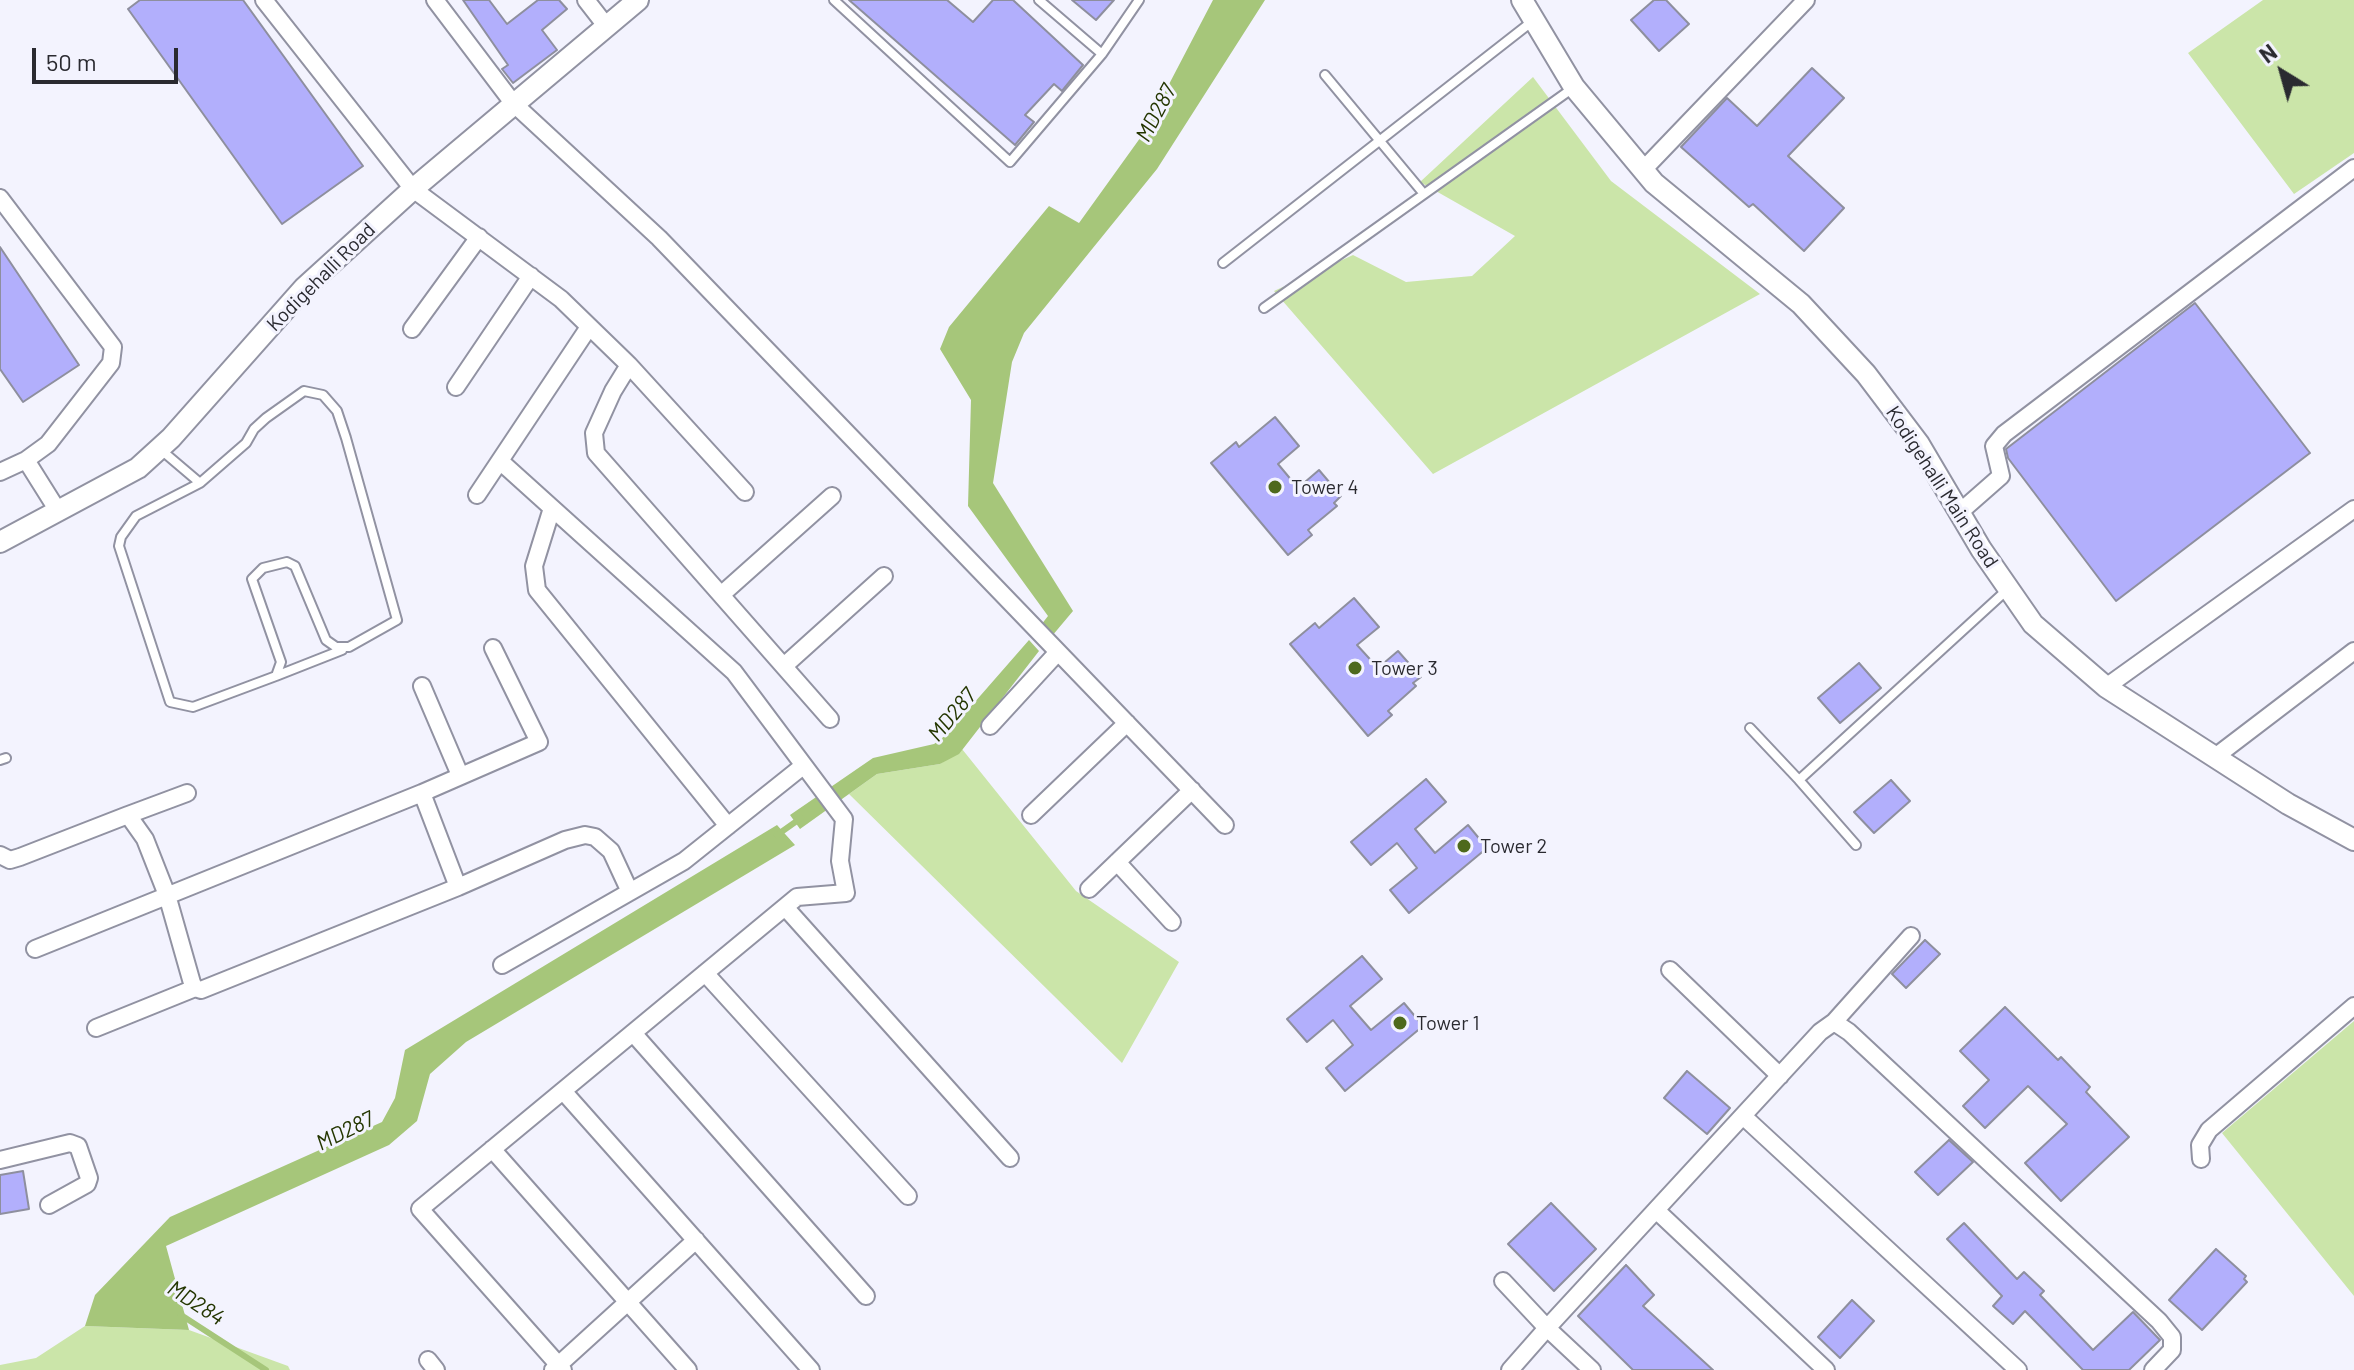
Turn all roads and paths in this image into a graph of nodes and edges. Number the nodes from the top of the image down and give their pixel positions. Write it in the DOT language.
graph roads {
  1 [pos="264,0"];
  2 [pos="435,0"];
  3 [pos="586,0"];
  4 [pos="638,0"];
  5 [pos="834,0"];
  6 [pos="1039,0"];
  7 [pos="1139,0"];
  8 [pos="1522,0"];
  9 [pos="1806,0"];
  10 [pos="1534,20"];
  11 [pos="607,27"];
  12 [pos="1102,54"];
  13 [pos="1325,75"];
  14 [pos="1574,87"];
  15 [pos="513,103"];
  16 [pos="1380,141"];
  17 [pos="2354,168"];
  18 [pos="1643,170"];
  19 [pos="413,189"];
  20 [pos="1424,194"];
  21 [pos="0,198"];
  22 [pos="479,237"];
  23 [pos="1223,263"];
  24 [pos="531,276"];
  25 [pos="1264,308"];
  26 [pos="589,327"];
  27 [pos="412,329"];
  28 [pos="629,365"];
  29 [pos="456,387"];
  30 [pos="159,449"];
  31 [pos="26,460"];
  32 [pos="500,461"];
  33 [pos="0,472"];
  34 [pos="200,483"];
  35 [pos="745,492"];
  36 [pos="477,495"];
  37 [pos="832,496"];
  38 [pos="552,508"];
  39 [pos="2354,509"];
  40 [pos="58,511"];
  41 [pos="1960,512"];
  42 [pos="0,542"];
  43 [pos="884,576"];
  44 [pos="2008,589"];
  45 [pos="721,595"];
  46 [pos="349,647"];
  47 [pos="493,648"];
  48 [pos="2354,651"];
  49 [pos="1058,652"];
  50 [pos="784,666"];
  51 [pos="276,676"];
  52 [pos="422,686"];
  53 [pos="2106,687"];
  54 [pos="830,719"];
  55 [pos="1127,723"];
  56 [pos="990,726"];
  57 [pos="1750,728"];
  58 [pos="2215,757"];
  59 [pos="809,773"];
  60 [pos="460,775"];
  61 [pos="1799,780"];
  62 [pos="1192,790"];
  63 [pos="187,793"];
  64 [pos="422,793"];
  65 [pos="128,815"];
  66 [pos="1031,815"];
  67 [pos="1225,825"];
  68 [pos="728,826"];
  69 [pos="2354,840"];
  70 [pos="1856,845"];
  71 [pos="0,855"];
  72 [pos="1117,862"];
  73 [pos="458,887"];
  74 [pos="1089,889"];
  75 [pos="630,892"];
  76 [pos="167,895"];
  77 [pos="785,907"];
  78 [pos="1172,922"];
  79 [pos="1911,936"];
  80 [pos="35,949"];
  81 [pos="502,965"];
  82 [pos="1670,970"];
  83 [pos="705,973"];
  84 [pos="195,988"];
  85 [pos="2354,1006"];
  86 [pos="1834,1022"];
  87 [pos="96,1028"];
  88 [pos="633,1033"];
  89 [pos="1780,1076"];
  90 [pos="563,1091"];
  91 [pos="1743,1116"];
  92 [pos="492,1149"];
  93 [pos="1010,1158"];
  94 [pos="2201,1159"];
  95 [pos="0,1160"];
  96 [pos="908,1196"];
  97 [pos="49,1205"];
  98 [pos="1656,1210"];
  99 [pos="696,1240"];
  100 [pos="1503,1281"];
  101 [pos="866,1296"];
  102 [pos="628,1302"];
  103 [pos="1547,1328"];
  104 [pos="558,1368"];
  105 [pos="688,1370"];
  106 [pos="811,1370"];
  107 [pos="1510,1370"];
  108 [pos="1592,1370"];
  109 [pos="1826,1370"];
  110 [pos="2018,1370"];
  111 [pos="2153,1370"];
  1 -- 19 [label="street"];
  2 -- 15 [label="street"];
  3 -- 11 [label="street"];
  4 -- 11 [label="street, Kodigehalli Road"];
  5 -- 12 [label="lane"];
  6 -- 12 [label="lane"];
  7 -- 12 [label="lane"];
  8 -- 10 [label="street, Kodigehalli Main Road"];
  9 -- 18 [label="street"];
  10 -- 14 [label="street, Kodigehalli Main Road"];
  10 -- 16 [label="lane"];
  11 -- 15 [label="street, Kodigehalli Road"];
  13 -- 16 [label="lane"];
  14 -- 18 [label="street, Kodigehalli Main Road"];
  14 -- 20 [label="lane"];
  15 -- 19 [label="street, Kodigehalli Road"];
  15 -- 49 [label="street"];
  16 -- 20 [label="lane"];
  16 -- 23 [label="lane"];
  17 -- 41 [label="street"];
  18 -- 41 [label="street, Kodigehalli Main Road"];
  19 -- 22 [label="street"];
  19 -- 30 [label="street, Kodigehalli Road"];
  20 -- 25 [label="lane"];
  21 -- 31 [label="street"];
  22 -- 24 [label="street"];
  22 -- 27 [label="street"];
  24 -- 26 [label="street"];
  24 -- 29 [label="street"];
  26 -- 28 [label="street"];
  26 -- 32 [label="street"];
  28 -- 35 [label="street"];
  28 -- 45 [label="street"];
  30 -- 34 [label="lane"];
  30 -- 40 [label="street, Kodigehalli Road"];
  31 -- 33 [label="street"];
  31 -- 40 [label="street"];
  32 -- 36 [label="street"];
  32 -- 38 [label="street"];
  34 -- 46 [label="lane"];
  34 -- 51 [label="lane"];
  37 -- 45 [label="street"];
  38 -- 59 [label="street"];
  38 -- 68 [label="street"];
  39 -- 53 [label="street"];
  40 -- 42 [label="street, Kodigehalli Road"];
  41 -- 44 [label="street, Kodigehalli Main Road"];
  43 -- 50 [label="street"];
  44 -- 53 [label="street, Kodigehalli Main Road"];
  44 -- 61 [label="lane"];
  45 -- 50 [label="street"];
  46 -- 51 [label="lane"];
  46 -- 51 [label="lane"];
  47 -- 60 [label="street"];
  48 -- 58 [label="street"];
  49 -- 55 [label="street"];
  49 -- 56 [label="street"];
  50 -- 54 [label="street"];
  52 -- 60 [label="street"];
  53 -- 58 [label="street, Kodigehalli Main Road"];
  55 -- 62 [label="street"];
  55 -- 66 [label="street"];
  57 -- 61 [label="lane"];
  58 -- 69 [label="street, Kodigehalli Main Road"];
  59 -- 68 [label="street"];
  59 -- 77 [label="street"];
  60 -- 64 [label="street"];
  61 -- 70 [label="lane"];
  62 -- 67 [label="street"];
  62 -- 72 [label="street"];
  63 -- 65 [label="street"];
  64 -- 73 [label="street"];
  64 -- 76 [label="street"];
  65 -- 71 [label="street"];
  65 -- 76 [label="street"];
  68 -- 75 [label="street"];
  72 -- 74 [label="street"];
  72 -- 78 [label="street"];
  73 -- 75 [label="street"];
  73 -- 84 [label="street"];
  75 -- 81 [label="street"];
  76 -- 80 [label="street"];
  76 -- 84 [label="street"];
  77 -- 83 [label="street"];
  77 -- 93 [label="street"];
  79 -- 86 [label="street"];
  82 -- 89 [label="street"];
  83 -- 88 [label="street"];
  83 -- 96 [label="street"];
  84 -- 87 [label="street"];
  85 -- 94 [label="street"];
  86 -- 89 [label="street"];
  86 -- 111 [label="street"];
  88 -- 90 [label="street"];
  88 -- 101 [label="street"];
  89 -- 91 [label="street"];
  90 -- 92 [label="street"];
  90 -- 99 [label="street"];
  91 -- 98 [label="street"];
  91 -- 110 [label="street"];
  92 -- 102 [label="street"];
  92 -- 104 [label="street"];
  95 -- 97 [label="street"];
  98 -- 103 [label="street"];
  98 -- 109 [label="street"];
  99 -- 102 [label="street"];
  99 -- 106 [label="street"];
  100 -- 103 [label="street"];
  102 -- 104 [label="street"];
  102 -- 105 [label="street"];
  103 -- 107 [label="street"];
  103 -- 108 [label="street"];
}
